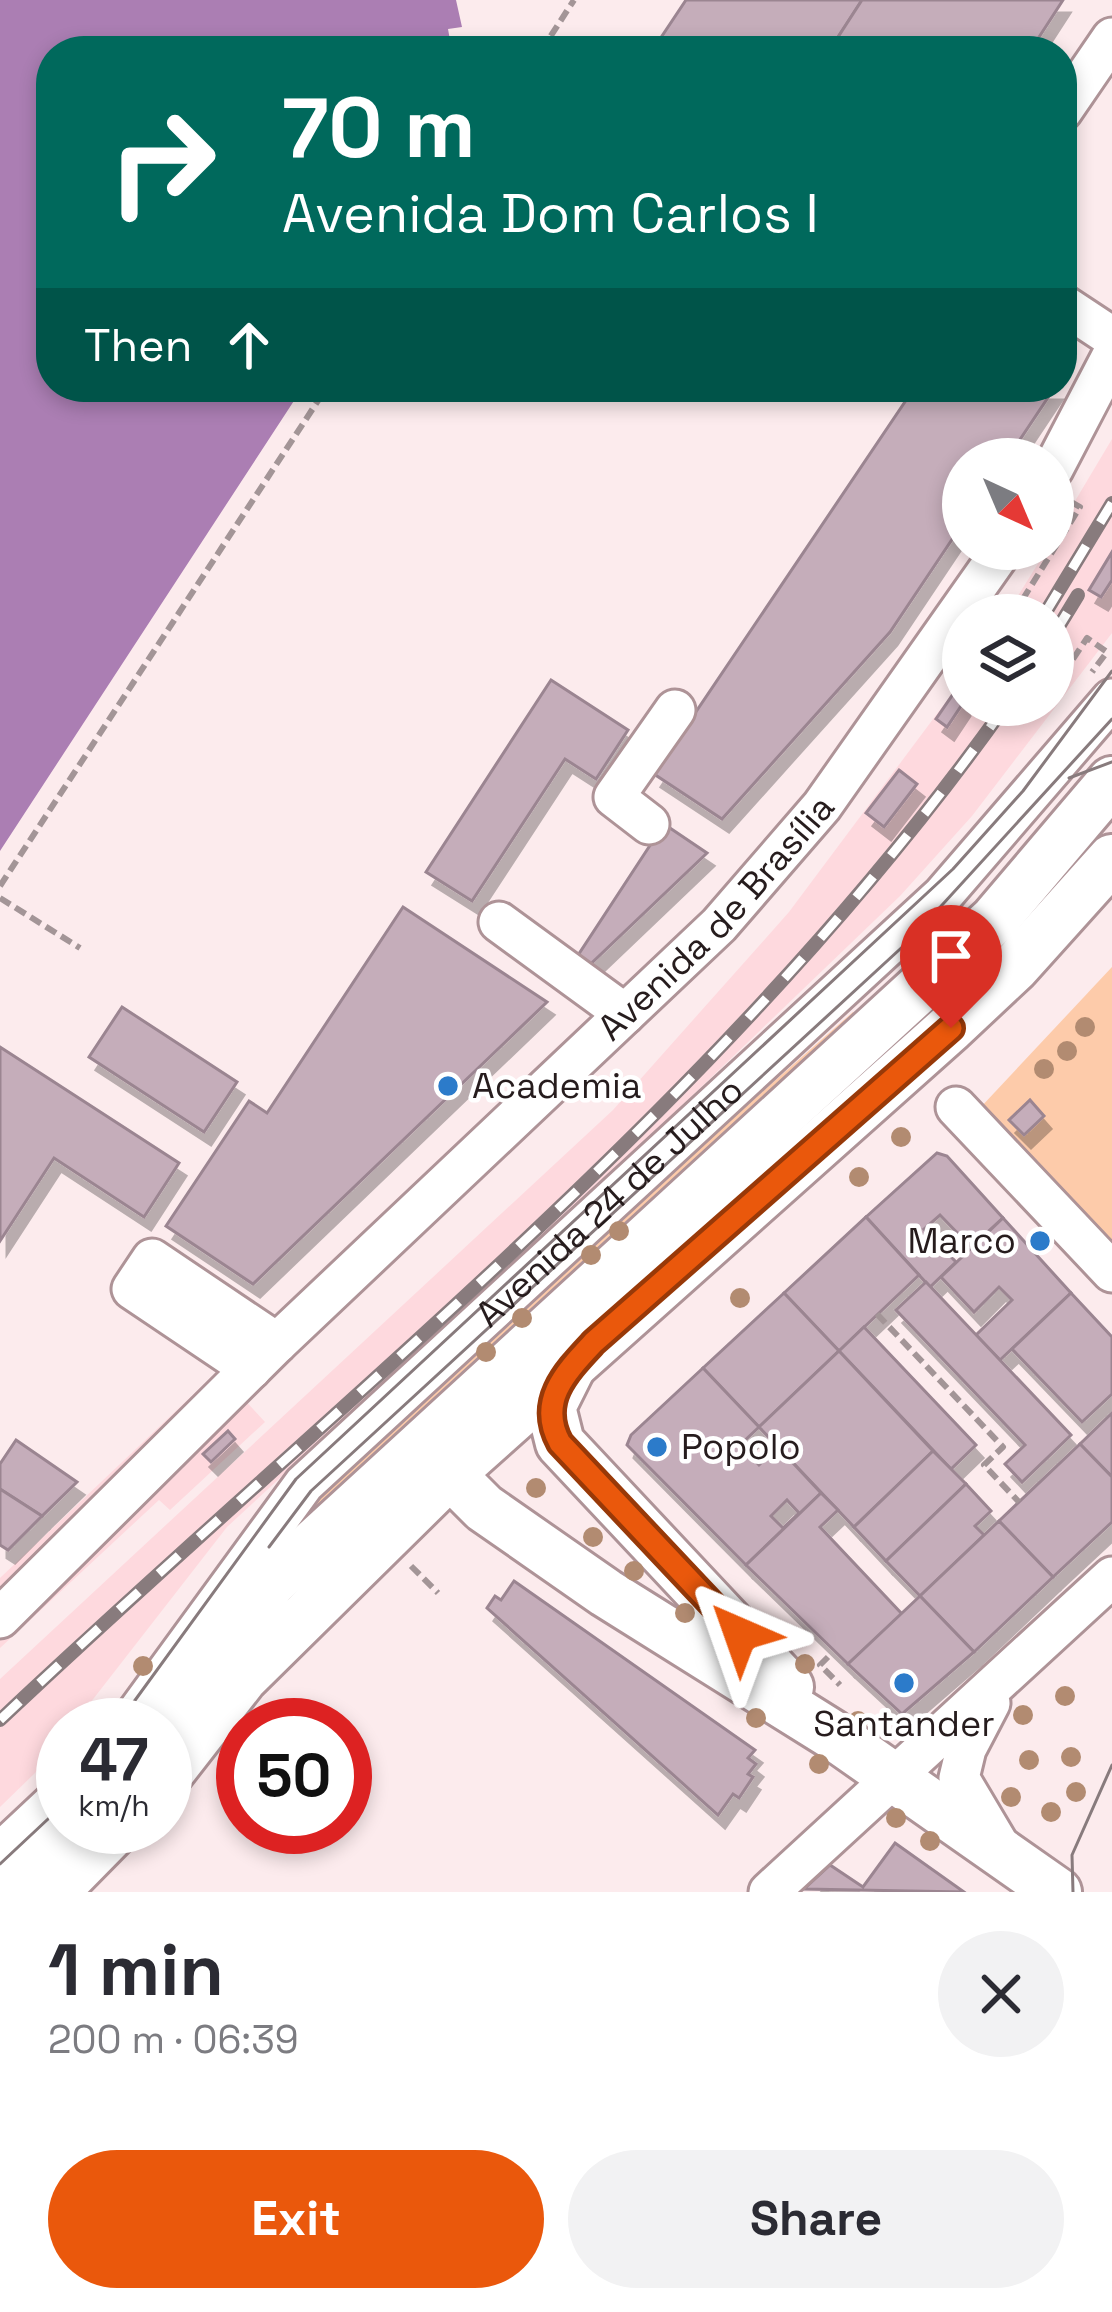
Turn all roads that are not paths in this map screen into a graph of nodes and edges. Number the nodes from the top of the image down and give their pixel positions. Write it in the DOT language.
graph roads {
  1 [pos="1112,38"];
  2 [pos="1077,89"];
  3 [pos="1077,314"];
  4 [pos="1112,338"];
  5 [pos="1112,356"];
  6 [pos="1074,445"];
  7 [pos="988,570"];
  8 [pos="1112,699"];
  9 [pos="675,710"];
  10 [pos="1065,757"];
  11 [pos="1112,768"];
  12 [pos="1112,781"];
  13 [pos="649,824"];
  14 [pos="1112,859"];
  15 [pos="499,922"];
  16 [pos="625,1014"];
  17 [pos="956,1107"];
  18 [pos="1112,1272"];
  19 [pos="594,1342"];
  20 [pos="460,1410"];
  21 [pos="450,1474"];
  22 [pos="623,1511"];
  23 [pos="572,1569"];
  24 [pos="1112,1577"];
  25 [pos="0,1618"];
  26 [pos="999,1681"];
  27 [pos="148,1698"];
  28 [pos="191,1698"];
  29 [pos="833,1735"];
  30 [pos="192,1743"];
  31 [pos="894,1777"];
  32 [pos="36,1819"];
  33 [pos="0,1852"];
  34 [pos="45,1854"];
  35 [pos="94,1854"];
  36 [pos="1004,1854"];
  37 [pos="65,1887"];
  38 [pos="5,1892"];
  39 [pos="769,1892"];
  40 [pos="1057,1892"];
  1 -- 2 [label="street"];
  3 -- 4 [label="street"];
  5 -- 6 [label="street"];
  7 -- 16 [label="street, Avenida de Brasília"];
  8 -- 10 [label="street, Avenida 24 de Julho"];
  9 -- 13 [label="street"];
  10 -- 11 [label="street"];
  10 -- 27 [label="street, Avenida 24 de Julho"];
  12 -- 20 [label="main road, Avenida 24 de Julho"];
  14 -- 19 [label="main road"];
  15 -- 16 [label="street"];
  16 -- 25 [label="street, Avenida de Brasília"];
  17 -- 18 [label="street"];
  19 -- 21 [label="main road"];
  19 -- 22 [label="main road"];
  20 -- 21 [label="main road"];
  20 -- 28 [label="main road, Avenida 24 de Julho"];
  21 -- 23 [label="main road"];
  21 -- 30 [label="main road"];
  22 -- 23 [label="main road"];
  22 -- 29 [label="main road"];
  23 -- 29 [label="main road"];
  24 -- 26 [label="street"];
  26 -- 31 [label="street"];
  26 -- 36 [label="street"];
  29 -- 31 [label="main road"];
  31 -- 36 [label="main road"];
  31 -- 39 [label="street"];
  32 -- 33 [label="street"];
  34 -- 38 [label="main road"];
  35 -- 37 [label="main road"];
  36 -- 40 [label="main road"];
}
